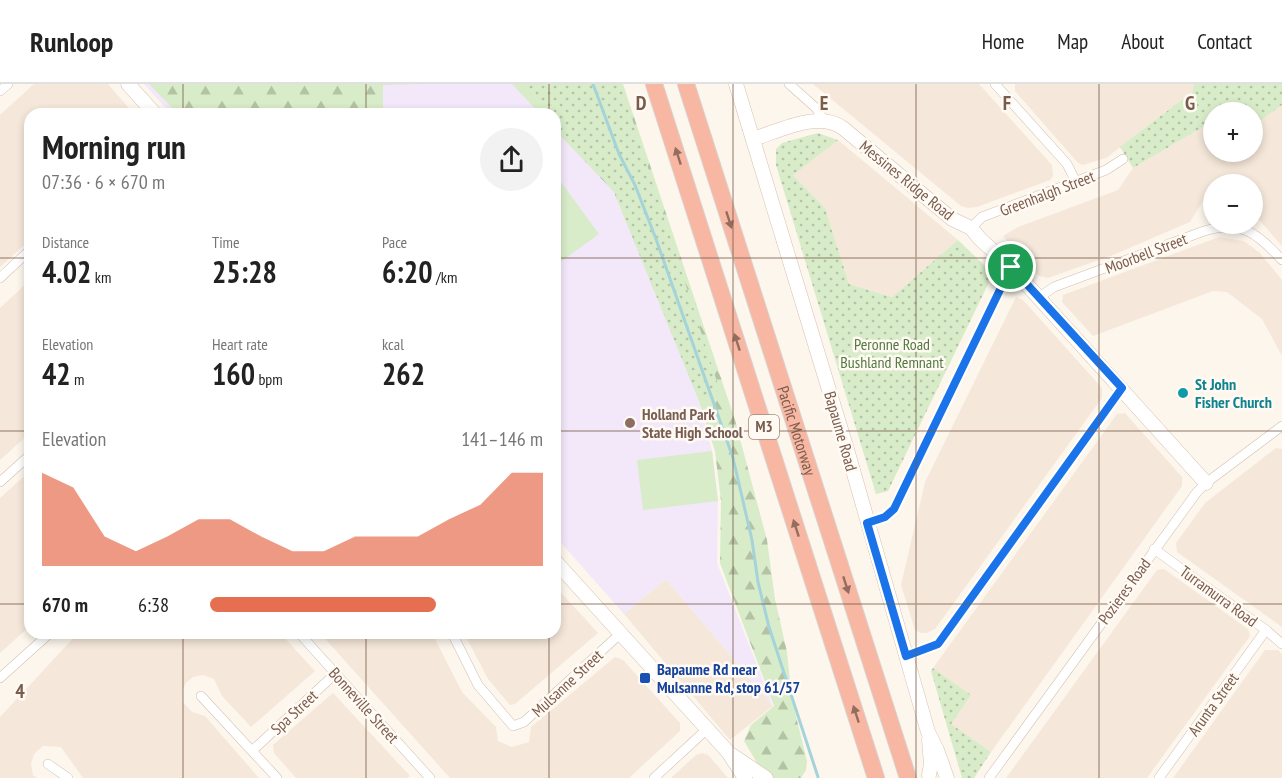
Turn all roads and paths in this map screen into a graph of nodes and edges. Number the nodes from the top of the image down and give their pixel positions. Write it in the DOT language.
graph roads {
  1 [pos="8,84"];
  2 [pos="128,84"];
  3 [pos="654,84"];
  4 [pos="686,84"];
  5 [pos="736,84"];
  6 [pos="789,84"];
  7 [pos="996,84"];
  8 [pos="0,92"];
  9 [pos="150,108"];
  10 [pos="824,120"];
  11 [pos="753,139"];
  12 [pos="1123,159"];
  13 [pos="1076,182"];
  14 [pos="971,228"];
  15 [pos="24,256"];
  16 [pos="1282,260"];
  17 [pos="1011,267"];
  18 [pos="0,278"];
  19 [pos="1038,298"];
  20 [pos="1122,388"];
  21 [pos="1281,428"];
  22 [pos="24,460"];
  23 [pos="0,482"];
  24 [pos="1206,483"];
  25 [pos="867,523"];
  26 [pos="1154,549"];
  27 [pos="561,568"];
  28 [pos="1266,630"];
  29 [pos="621,633"];
  30 [pos="43,639"];
  31 [pos="305,639"];
  32 [pos="455,639"];
  33 [pos="1282,644"];
  34 [pos="906,656"];
  35 [pos="336,674"];
  36 [pos="0,678"];
  37 [pos="201,696"];
  38 [pos="707,729"];
  39 [pos="928,732"];
  40 [pos="253,750"];
  41 [pos="728,752"];
  42 [pos="48,764"];
  43 [pos="906,770"];
  44 [pos="426,774"];
  45 [pos="875,774"];
  46 [pos="929,777"];
  47 [pos="68,778"];
  48 [pos="277,778"];
  49 [pos="414,778"];
  50 [pos="654,778"];
  51 [pos="745,778"];
  52 [pos="766,778"];
  53 [pos="947,778"];
  54 [pos="988,778"];
  55 [pos="1159,778"];
  1 -- 8 [label="street"];
  2 -- 9 [label="street"];
  45 -- 3 [label="highway, Pacific Motorway / M3, one-way"];
  4 -- 43 [label="highway, Pacific Motorway / M3, one-way"];
  5 -- 11 [label="street, Bapaume Road"];
  6 -- 10 [label="street, Messines Ridge Road"];
  7 -- 13 [label="street"];
  10 -- 11 [label="street"];
  10 -- 14 [label="street, Messines Ridge Road"];
  11 -- 25 [label="street, Bapaume Road"];
  12 -- 13 [label="street, Greenhalgh Street"];
  13 -- 14 [label="street, Greenhalgh Street"];
  14 -- 17 [label="street, Messines Ridge Road"];
  15 -- 18 [label="street"];
  16 -- 19 [label="street, Moorbell Street"];
  17 -- 19 [label="street, Messines Ridge Road"];
  17 -- 25 [label="street"];
  19 -- 20 [label="street, Messines Ridge Road"];
  20 -- 24 [label="street, Messines Ridge Road"];
  20 -- 34 [label="street"];
  21 -- 24 [label="street, Pozieres Road"];
  22 -- 23 [label="street"];
  24 -- 26 [label="street, Pozieres Road"];
  25 -- 34 [label="street, Bapaume Road"];
  26 -- 28 [label="street, Turramurra Road"];
  26 -- 54 [label="street, Pozieres Road"];
  27 -- 29 [label="street"];
  28 -- 33 [label="street, Turramurra Road"];
  28 -- 55 [label="street, Arunta Street"];
  29 -- 32 [label="street, Mulsanne Street"];
  29 -- 38 [label="street"];
  30 -- 36 [label="street"];
  31 -- 35 [label="street, Bonneville Street"];
  34 -- 39 [label="street, Bapaume Road"];
  35 -- 40 [label="street, Spa Street"];
  35 -- 44 [label="street, Bonneville Street"];
  37 -- 40 [label="street"];
  38 -- 41 [label="street"];
  38 -- 50 [label="street"];
  39 -- 46 [label="street"];
  39 -- 53 [label="street, Bapaume Road"];
  40 -- 48 [label="street"];
  41 -- 51 [label="street"];
  41 -- 52 [label="street"];
  42 -- 47 [label="street"];
  44 -- 49 [label="street"];
}
